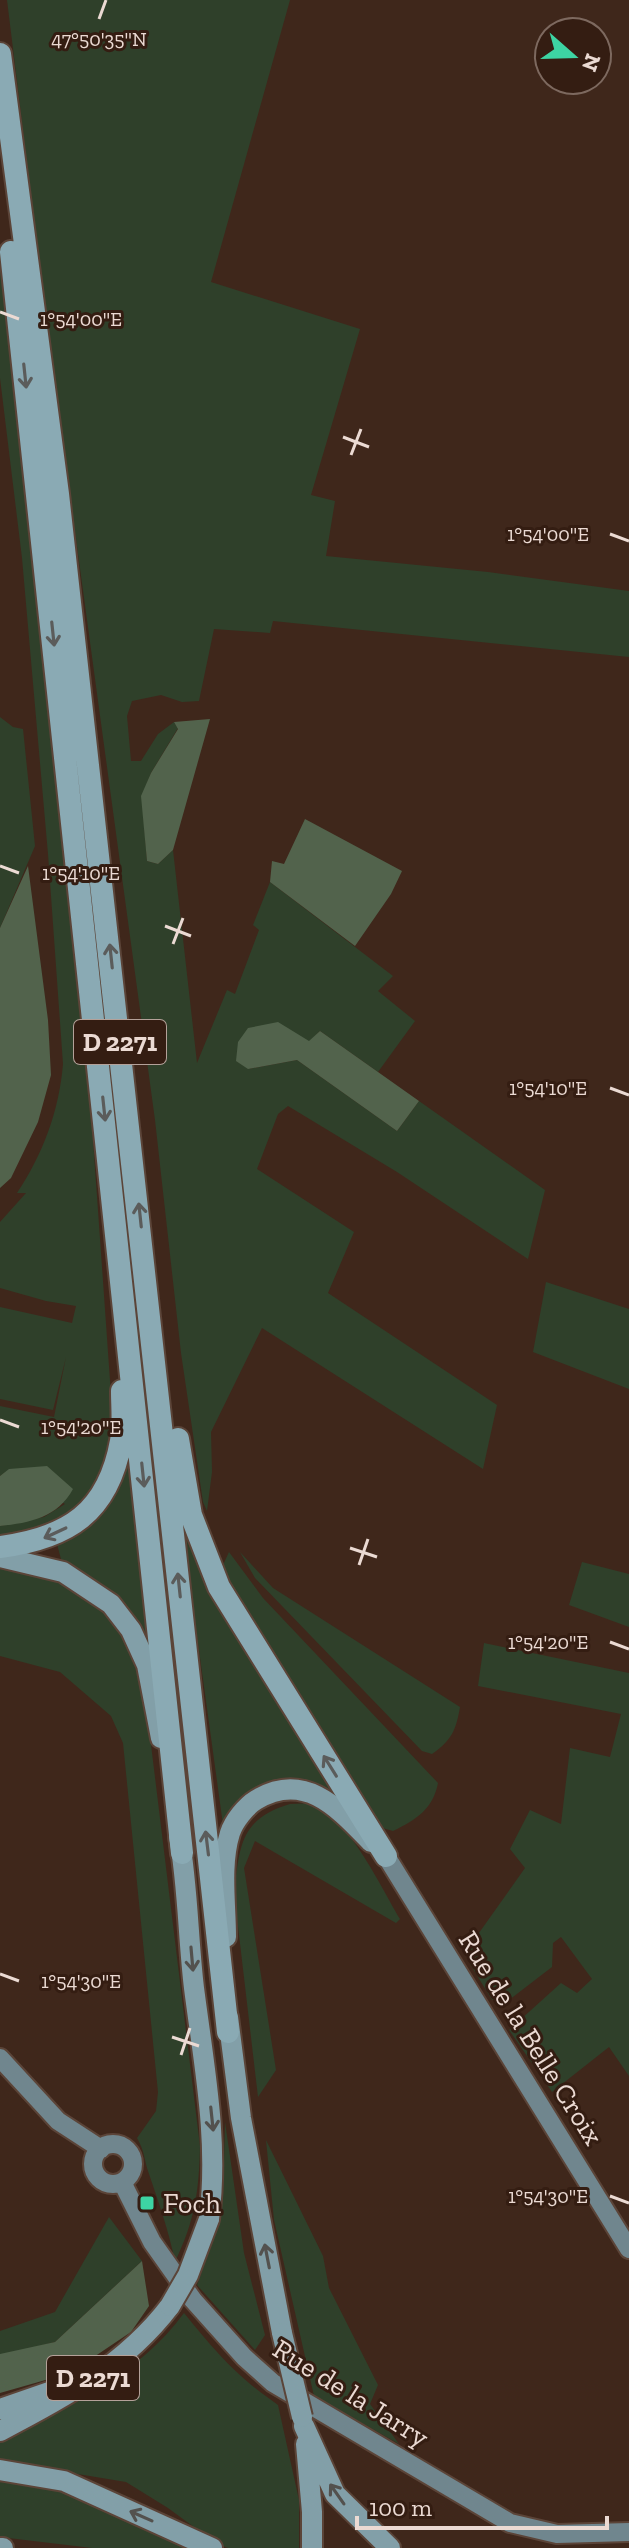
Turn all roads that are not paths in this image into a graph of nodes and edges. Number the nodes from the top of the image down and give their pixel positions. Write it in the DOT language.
graph roads {
  1 [pos="0,54"];
  2 [pos="0,131"];
  3 [pos="144,1252"];
  4 [pos="123,1286"];
  5 [pos="0,1547"];
  6 [pos="0,1557"];
  7 [pos="182,1853"];
  8 [pos="386,1856"];
  9 [pos="228,2032"];
  10 [pos="0,2058"];
  11 [pos="101,2149"];
  12 [pos="122,2182"];
  13 [pos="629,2249"];
  14 [pos="100,2374"];
  15 [pos="0,2409"];
  16 [pos="303,2421"];
  17 [pos="0,2431"];
  18 [pos="0,2470"];
  19 [pos="629,2532"];
  20 [pos="212,2548"];
  21 [pos="312,2548"];
  22 [pos="390,2548"];
  3 -- 1 [label="highway, D 2271, one-way"];
  2 -- 4 [label="highway, D 2271, one-way"];
  8 -- 3 [label="highway, one-way"];
  9 -- 3 [label="highway, D 2271, one-way"];
  4 -- 5 [label="highway, one-way"];
  4 -- 7 [label="highway, D 2271, one-way"];
  6 -- 7 [label="main road"];
  7 -- 14 [label="main road, D 2271, one-way, bridge"];
  8 -- 9 [label="main road"];
  8 -- 13 [label="main road, Rue de la Belle Croix"];
  16 -- 9 [label="main road, D 2271, one-way, bridge"];
  10 -- 11 [label="main road"];
  11 -- 12 [label="main road"];
  11 -- 12 [label="main road"];
  12 -- 19 [label="main road, Rue de la Jarry"];
  14 -- 15 [label="main road"];
  14 -- 17 [label="main road, D 2271"];
  16 -- 21 [label="main road, D 2271"];
  22 -- 16 [label="main road, one-way"];
  20 -- 18 [label="main road, one-way"];
}
